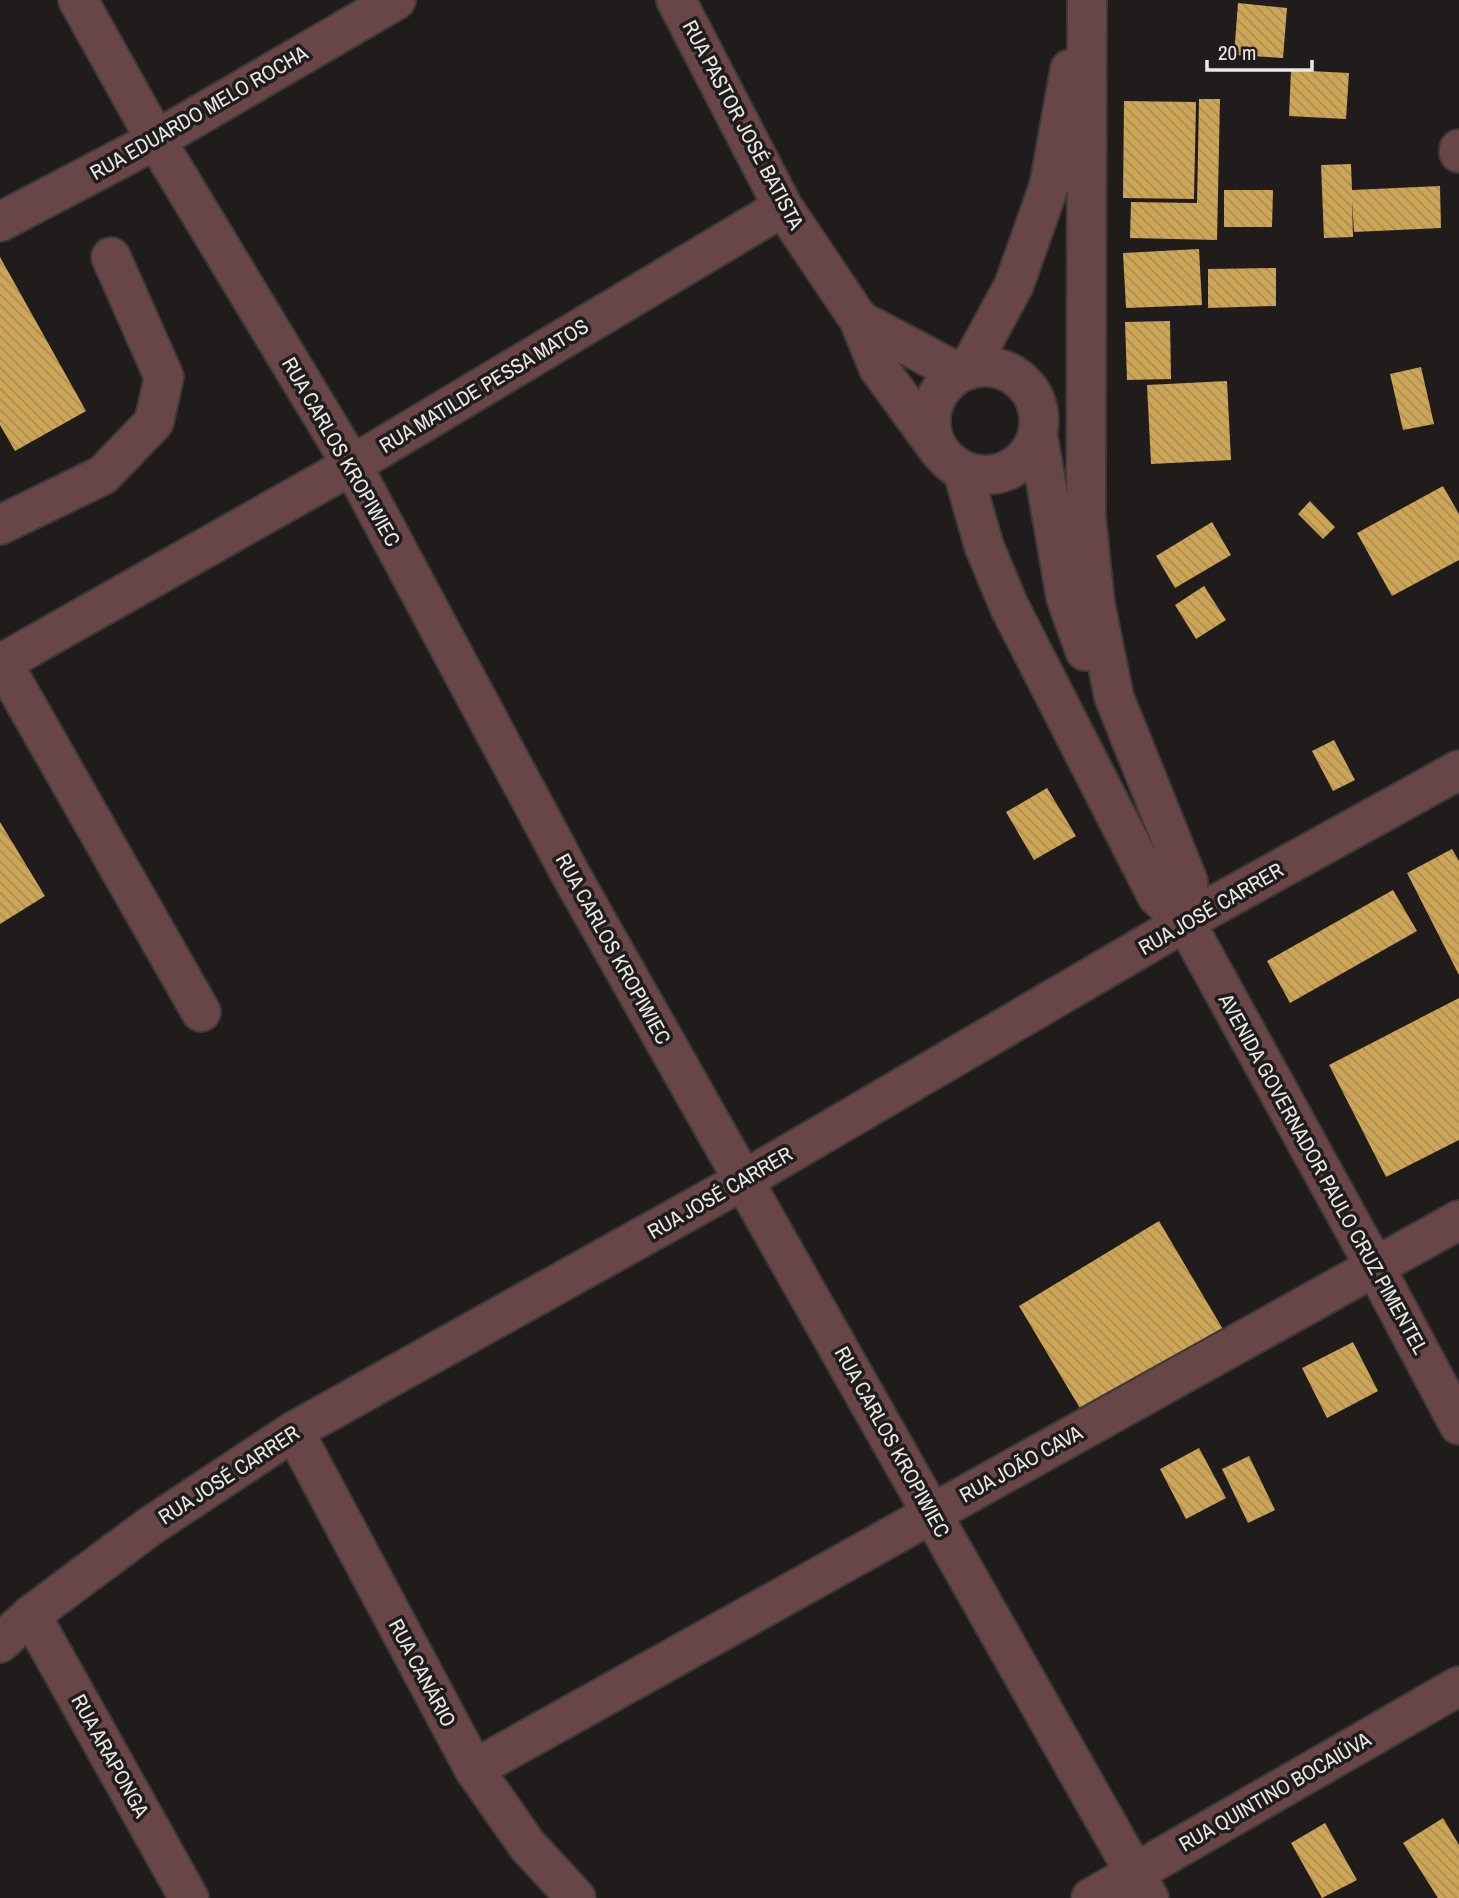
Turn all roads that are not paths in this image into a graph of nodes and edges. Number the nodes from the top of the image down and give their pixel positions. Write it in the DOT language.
graph roads {
  1 [pos="78,0"];
  2 [pos="396,0"];
  3 [pos="676,0"];
  4 [pos="1085,0"];
  5 [pos="156,140"];
  6 [pos="783,207"];
  7 [pos="0,222"];
  8 [pos="111,257"];
  9 [pos="859,320"];
  10 [pos="963,372"];
  11 [pos="1084,403"];
  12 [pos="1038,421"];
  13 [pos="951,462"];
  14 [pos="352,465"];
  15 [pos="0,526"];
  16 [pos="1,663"];
  17 [pos="1114,697"];
  18 [pos="1459,770"];
  19 [pos="1186,923"];
  20 [pos="201,1012"];
  21 [pos="744,1180"];
  22 [pos="1459,1220"];
  23 [pos="1375,1267"];
  24 [pos="1459,1425"];
  25 [pos="294,1431"];
  26 [pos="932,1513"];
  27 [pos="31,1615"];
  28 [pos="0,1643"];
  29 [pos="1459,1686"];
  30 [pos="474,1769"];
  31 [pos="1142,1885"];
  32 [pos="190,1898"];
  33 [pos="576,1898"];
  34 [pos="1091,1898"];
  1 -- 5 [label="street, RUA CARLOS KROPIWIEC"];
  2 -- 5 [label="street, RUA EDUARDO MELO ROCHA"];
  3 -- 6 [label="street, RUA PASTOR JOSÉ BATISTA"];
  4 -- 10 [label="street"];
  4 -- 11 [label="street"];
  5 -- 7 [label="street, RUA EDUARDO MELO ROCHA"];
  5 -- 14 [label="street, RUA CARLOS KROPIWIEC"];
  6 -- 9 [label="street, RUA PASTOR JOSÉ BATISTA"];
  6 -- 14 [label="street, RUA MATILDE PESSA MATOS"];
  8 -- 15 [label="street"];
  9 -- 10 [label="street, RUA PASTOR JOSÉ BATISTA"];
  9 -- 13 [label="street, RUA PASTOR JOSÉ BATISTA"];
  10 -- 12 [label="street"];
  10 -- 13 [label="street"];
  11 -- 12 [label="street"];
  11 -- 17 [label="street"];
  12 -- 13 [label="street"];
  12 -- 17 [label="street"];
  13 -- 19 [label="street, AVENIDA GOVERNADOR PAULO CRUZ PIMENTEL"];
  14 -- 16 [label="street, RUA MATILDE PESSA MATOS"];
  14 -- 21 [label="street, RUA CARLOS KROPIWIEC"];
  16 -- 20 [label="street"];
  17 -- 19 [label="street"];
  18 -- 19 [label="street, RUA JOSÉ CARRER"];
  19 -- 21 [label="street, RUA JOSÉ CARRER"];
  19 -- 23 [label="street, AVENIDA GOVERNADOR PAULO CRUZ PIMENTEL"];
  21 -- 25 [label="street, RUA JOSÉ CARRER"];
  21 -- 26 [label="street, RUA CARLOS KROPIWIEC"];
  22 -- 23 [label="street, RUA JOÃO CAVA"];
  23 -- 24 [label="street, AVENIDA GOVERNADOR PAULO CRUZ PIMENTEL"];
  23 -- 26 [label="street, RUA JOÃO CAVA"];
  25 -- 27 [label="street, RUA JOSÉ CARRER"];
  25 -- 30 [label="street, RUA CANÁRIO"];
  26 -- 30 [label="street, RUA JOÃO CAVA"];
  26 -- 31 [label="street, RUA CARLOS KROPIWIEC"];
  27 -- 28 [label="street, RUA JOSÉ CARRER"];
  27 -- 32 [label="street, RUA ARAPONGA"];
  29 -- 31 [label="street, RUA QUINTINO BOCAIÚVA"];
  30 -- 33 [label="street, RUA CANÁRIO"];
  31 -- 34 [label="street, RUA QUINTINO BOCAIÚVA"];
}
